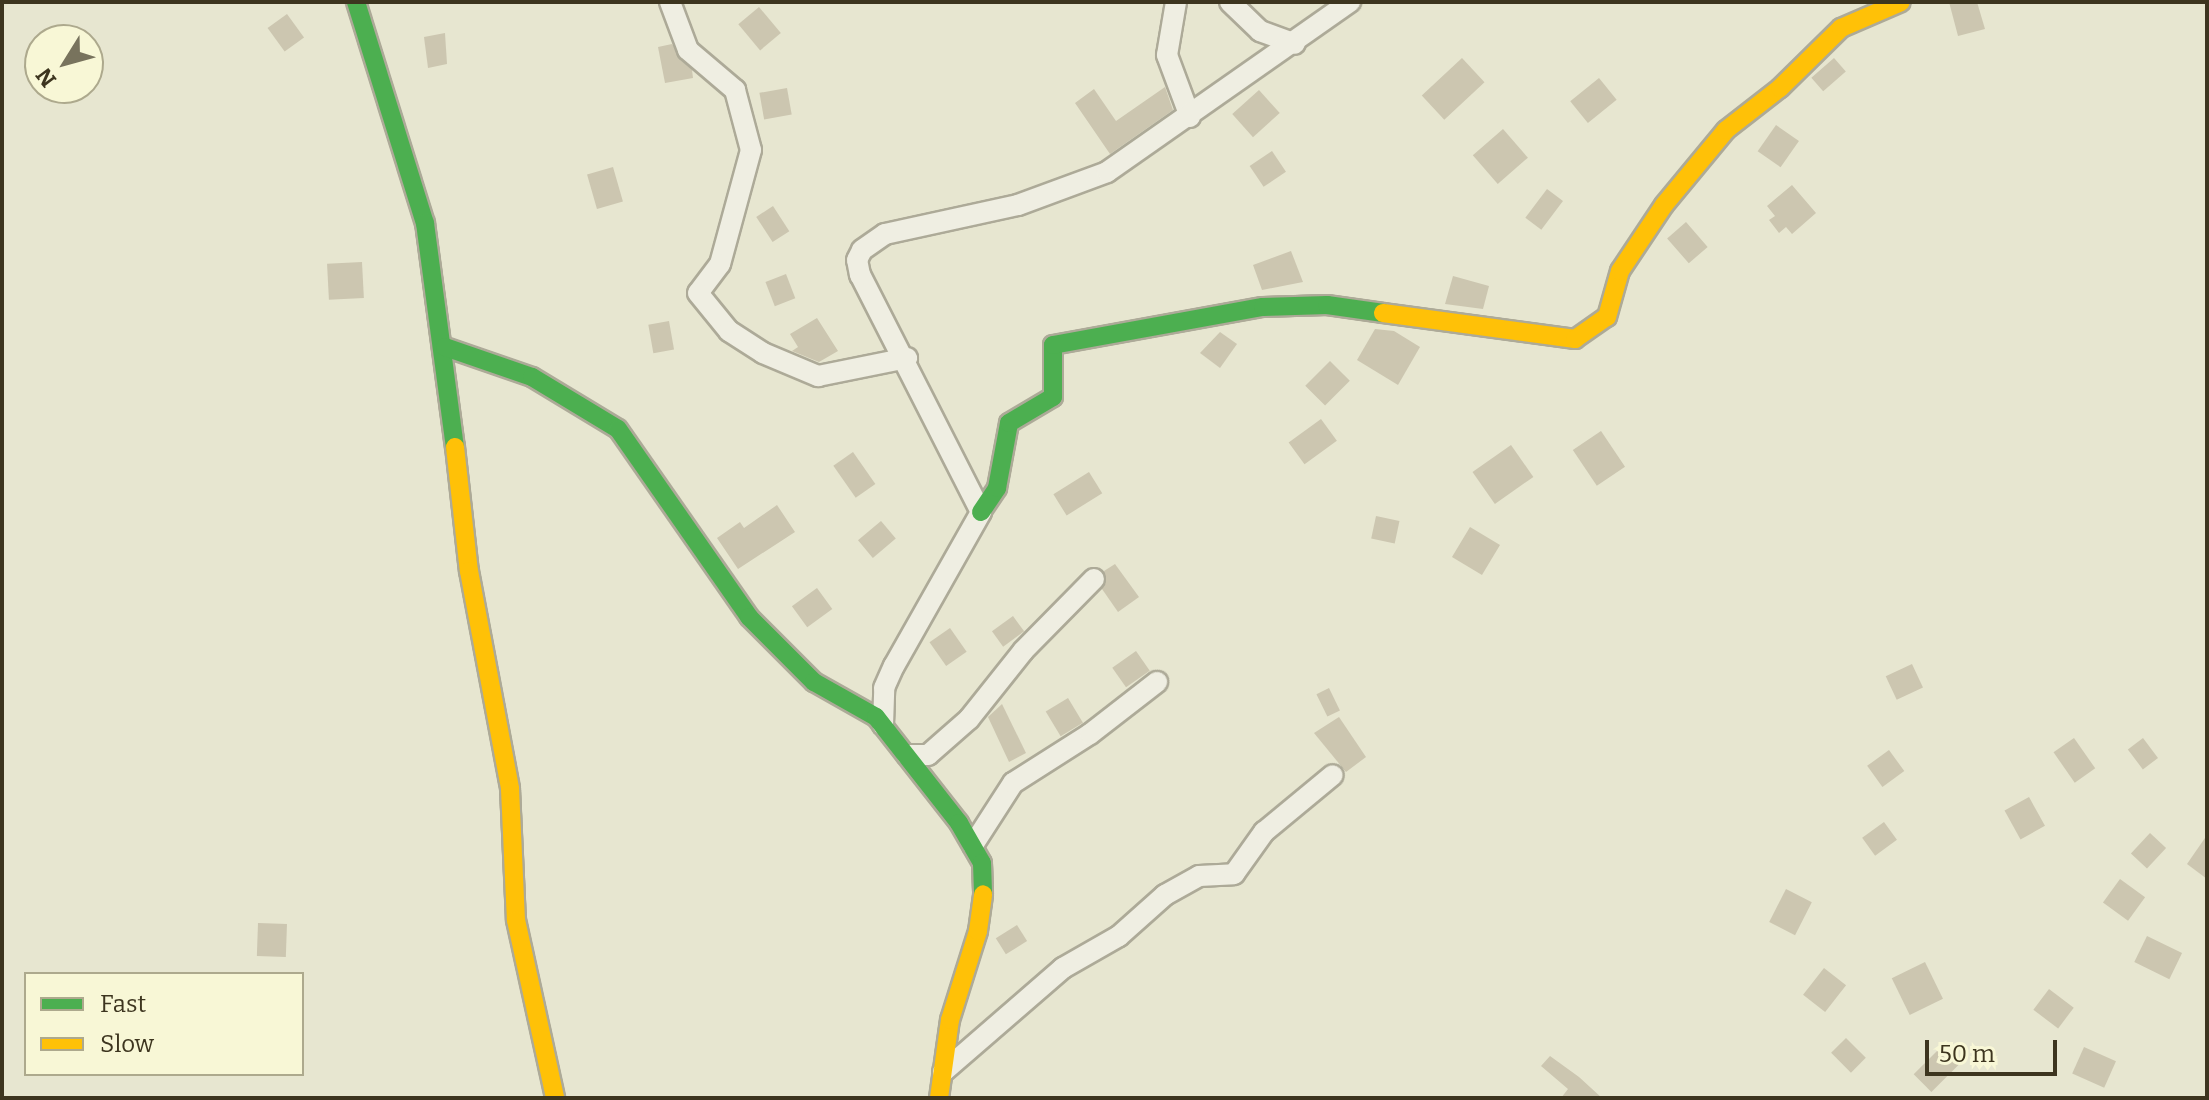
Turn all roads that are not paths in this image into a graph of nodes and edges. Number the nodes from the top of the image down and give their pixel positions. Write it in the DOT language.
graph roads {
  1 [pos="356,2"];
  2 [pos="670,2"];
  3 [pos="1176,2"];
  4 [pos="1230,2"];
  5 [pos="1350,2"];
  6 [pos="1901,2"];
  7 [pos="1295,44"];
  8 [pos="1190,117"];
  9 [pos="445,347"];
  10 [pos="907,358"];
  11 [pos="981,512"];
  12 [pos="1094,579"];
  13 [pos="1157,682"];
  14 [pos="883,725"];
  15 [pos="907,755"];
  16 [pos="1333,775"];
  17 [pos="973,845"];
  18 [pos="943,1072"];
  19 [pos="555,1098"];
  20 [pos="939,1098"];
  1 -- 9 [label="street"];
  2 -- 10 [label="street"];
  3 -- 8 [label="street"];
  4 -- 7 [label="street"];
  5 -- 7 [label="street"];
  6 -- 11 [label="street"];
  7 -- 8 [label="street"];
  8 -- 10 [label="street"];
  9 -- 14 [label="street"];
  9 -- 19 [label="street"];
  10 -- 11 [label="street"];
  11 -- 14 [label="street"];
  12 -- 15 [label="street"];
  13 -- 17 [label="street"];
  14 -- 15 [label="street"];
  15 -- 17 [label="street"];
  16 -- 18 [label="street"];
  17 -- 18 [label="street"];
  18 -- 20 [label="street"];
}
